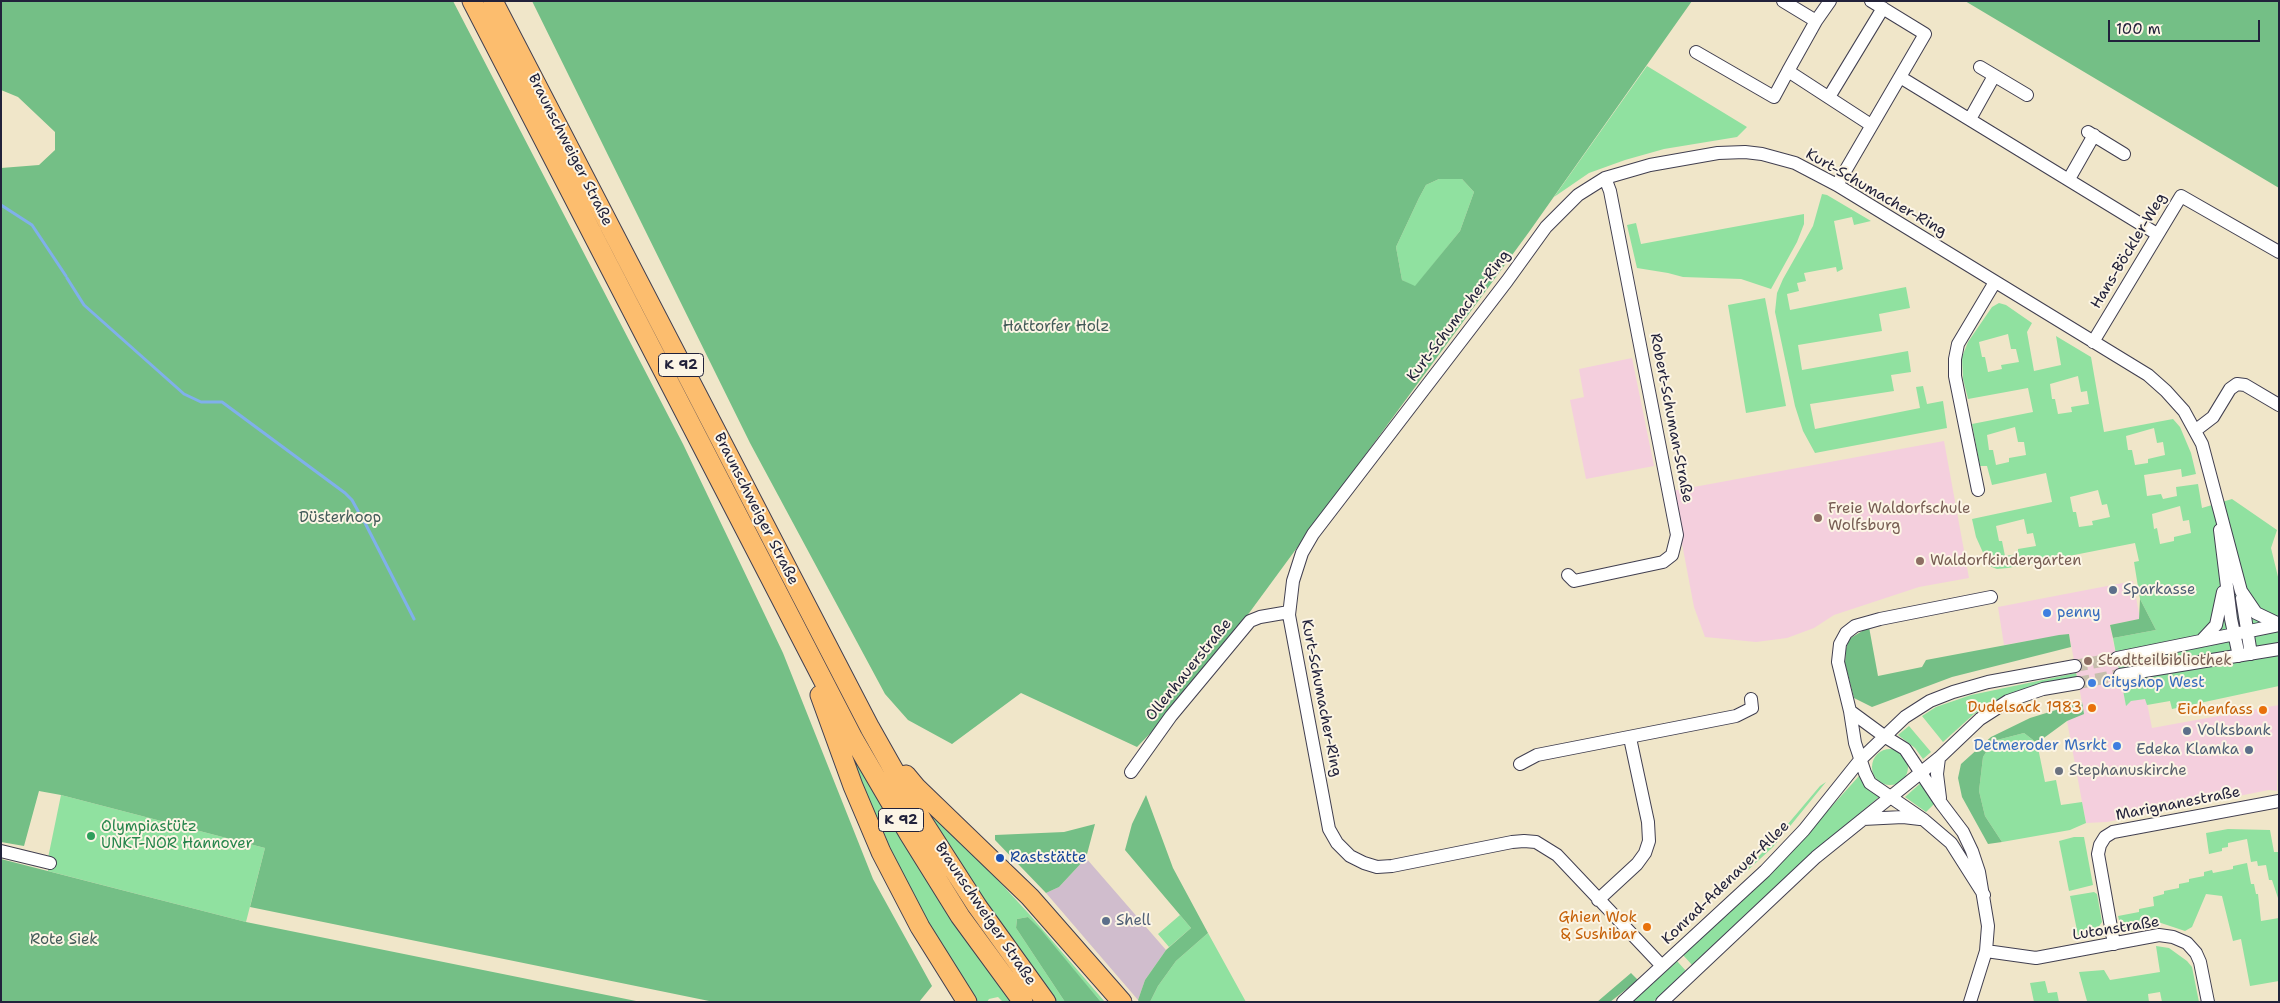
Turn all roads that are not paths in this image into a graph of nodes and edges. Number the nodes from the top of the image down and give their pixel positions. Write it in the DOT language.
graph roads {
  1 [pos="472,1"];
  2 [pos="493,1"];
  3 [pos="1783,1"];
  4 [pos="1830,1"];
  5 [pos="1872,1"];
  6 [pos="1884,8"];
  7 [pos="1816,22"];
  8 [pos="1696,52"];
  9 [pos="1980,67"];
  10 [pos="1788,71"];
  11 [pos="1994,76"];
  12 [pos="1900,77"];
  13 [pos="2027,95"];
  14 [pos="1829,97"];
  15 [pos="1970,119"];
  16 [pos="1871,125"];
  17 [pos="2124,154"];
  18 [pos="1605,178"];
  19 [pos="2069,179"];
  20 [pos="1836,185"];
  21 [pos="2157,234"];
  22 [pos="2279,252"];
  23 [pos="1995,282"];
  24 [pos="2093,342"];
  25 [pos="2279,405"];
  26 [pos="2196,430"];
  27 [pos="1978,490"];
  28 [pos="2219,514"];
  29 [pos="1568,575"];
  30 [pos="2225,580"];
  31 [pos="2241,591"];
  32 [pos="1991,597"];
  33 [pos="1289,612"];
  34 [pos="2279,625"];
  35 [pos="796,628"];
  36 [pos="2248,631"];
  37 [pos="2234,634"];
  38 [pos="2201,641"];
  39 [pos="2279,649"];
  40 [pos="2245,655"];
  41 [pos="2117,658"];
  42 [pos="2075,666"];
  43 [pos="2120,675"];
  44 [pos="2078,683"];
  45 [pos="1751,699"];
  46 [pos="1850,711"];
  47 [pos="870,728"];
  48 [pos="1884,736"];
  49 [pos="1630,738"];
  50 [pos="1939,758"];
  51 [pos="1860,760"];
  52 [pos="1520,764"];
  53 [pos="1131,772"];
  54 [pos="1920,772"];
  55 [pos="1889,798"];
  56 [pos="2279,801"];
  57 [pos="1940,803"];
  58 [pos="1862,819"];
  59 [pos="1924,820"];
  60 [pos="1,851"];
  61 [pos="50,863"];
  62 [pos="1984,895"];
  63 [pos="1598,900"];
  64 [pos="2114,944"];
  65 [pos="1986,951"];
  66 [pos="1662,966"];
  67 [pos="967,1002"];
  68 [pos="1023,1002"];
  69 [pos="1046,1002"];
  70 [pos="1122,1002"];
  71 [pos="1623,1002"];
  72 [pos="1662,1002"];
  73 [pos="1970,1002"];
  74 [pos="2208,1002"];
  1 -- 35 [label="highway, Braunschweiger Straße / K 92"];
  2 -- 47 [label="highway, Braunschweiger Straße / K 92"];
  3 -- 7 [label="street"];
  4 -- 7 [label="street"];
  5 -- 6 [label="street"];
  6 -- 12 [label="street"];
  6 -- 14 [label="street"];
  7 -- 10 [label="street"];
  8 -- 10 [label="street"];
  9 -- 11 [label="street"];
  10 -- 14 [label="street"];
  11 -- 13 [label="street"];
  11 -- 15 [label="street"];
  12 -- 15 [label="street"];
  12 -- 16 [label="street"];
  14 -- 16 [label="street"];
  15 -- 19 [label="street"];
  16 -- 20 [label="street"];
  17 -- 19 [label="street"];
  18 -- 20 [label="street, Kurt-Schumacher-Ring"];
  18 -- 29 [label="street, Robert-Schuman-Straße"];
  18 -- 33 [label="street, Kurt-Schumacher-Ring"];
  19 -- 21 [label="street"];
  20 -- 23 [label="street, Kurt-Schumacher-Ring"];
  21 -- 22 [label="street, Hans-Böckler-Weg"];
  21 -- 24 [label="street, Hans-Böckler-Weg"];
  23 -- 24 [label="street, Kurt-Schumacher-Ring"];
  23 -- 27 [label="street"];
  24 -- 26 [label="street, Kurt-Schumacher-Ring"];
  25 -- 26 [label="street"];
  26 -- 28 [label="street, Kurt-Schumacher-Ring"];
  28 -- 30 [label="street, Kurt-Schumacher-Ring"];
  28 -- 31 [label="street, Kurt-Schumacher-Ring"];
  30 -- 37 [label="street, Kurt-Schumacher-Ring"];
  30 -- 38 [label="street, Kurt-Schumacher-Ring"];
  31 -- 34 [label="street, Kurt-Schumacher-Ring"];
  31 -- 36 [label="street, Kurt-Schumacher-Ring"];
  32 -- 46 [label="street"];
  33 -- 53 [label="street, Ollenhauerstraße"];
  33 -- 63 [label="street, Kurt-Schumacher-Ring"];
  34 -- 36 [label="street"];
  35 -- 67 [label="highway"];
  35 -- 68 [label="highway, Braunschweiger Straße / K 92"];
  36 -- 37 [label="street"];
  36 -- 40 [label="street, Kurt-Schumacher-Ring"];
  37 -- 38 [label="street"];
  37 -- 40 [label="street, Kurt-Schumacher-Ring"];
  38 -- 41 [label="street"];
  39 -- 40 [label="street"];
  40 -- 43 [label="street"];
  42 -- 48 [label="street, Konrad-Adenauer-Allee"];
  44 -- 50 [label="street"];
  45 -- 49 [label="street"];
  46 -- 48 [label="street"];
  46 -- 51 [label="street"];
  47 -- 69 [label="highway, Braunschweiger Straße / K 92"];
  47 -- 70 [label="highway"];
  48 -- 51 [label="street, Konrad-Adenauer-Allee"];
  48 -- 54 [label="street"];
  49 -- 52 [label="street"];
  49 -- 63 [label="street"];
  50 -- 54 [label="street"];
  50 -- 57 [label="street"];
  51 -- 55 [label="street"];
  51 -- 66 [label="street, Konrad-Adenauer-Allee"];
  54 -- 55 [label="street"];
  54 -- 57 [label="street"];
  55 -- 58 [label="street"];
  55 -- 59 [label="street"];
  56 -- 64 [label="street, Marignanestraße"];
  57 -- 62 [label="street"];
  58 -- 59 [label="street"];
  58 -- 72 [label="street"];
  59 -- 62 [label="street"];
  60 -- 61 [label="street"];
  62 -- 65 [label="street"];
  63 -- 66 [label="street, Kurt-Schumacher-Ring"];
  64 -- 65 [label="street, Lutonstraße"];
  64 -- 74 [label="street, Lutonstraße"];
  65 -- 73 [label="street"];
  66 -- 71 [label="street, Konrad-Adenauer-Allee"];
}
